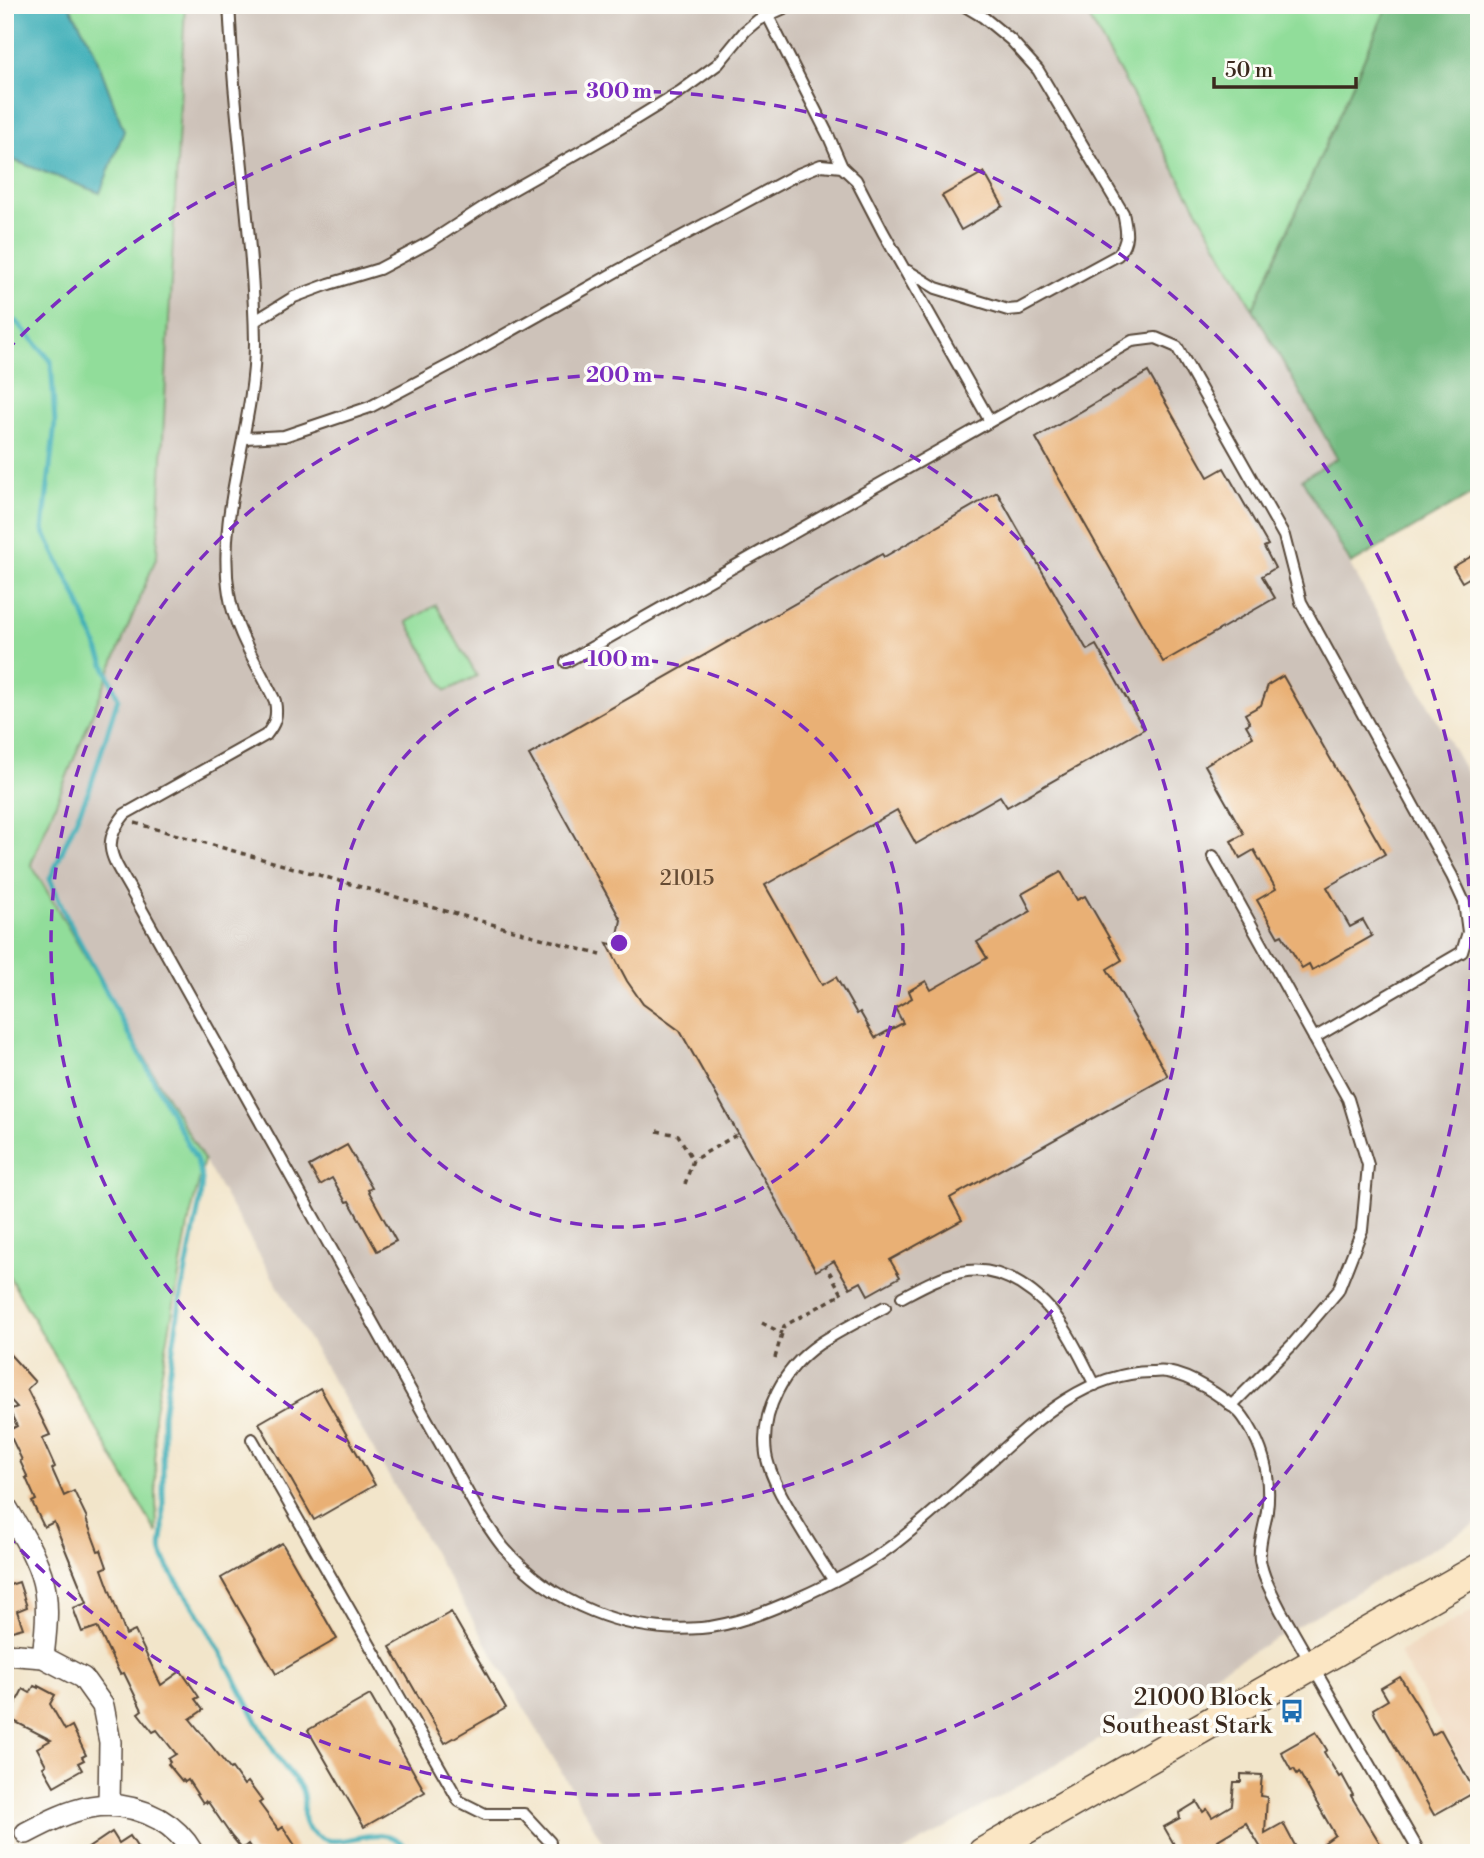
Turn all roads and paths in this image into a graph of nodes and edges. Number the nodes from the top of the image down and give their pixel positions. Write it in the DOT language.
graph roads {
  1 [pos="229,5"];
  2 [pos="790,5"];
  3 [pos="963,5"];
  4 [pos="768,16"];
  5 [pos="842,167"];
  6 [pos="903,267"];
  7 [pos="254,321"];
  8 [pos="990,421"];
  9 [pos="245,438"];
  10 [pos="566,662"];
  11 [pos="125,814"];
  12 [pos="1213,856"];
  13 [pos="601,955"];
  14 [pos="1314,1038"];
  15 [pos="657,1131"];
  16 [pos="738,1134"];
  17 [pos="693,1160"];
  18 [pos="684,1184"];
  19 [pos="827,1266"];
  20 [pos="902,1297"];
  21 [pos="885,1307"];
  22 [pos="762,1323"];
  23 [pos="782,1333"];
  24 [pos="775,1358"];
  25 [pos="1095,1385"];
  26 [pos="1231,1406"];
  27 [pos="252,1439"];
  28 [pos="5,1504"];
  29 [pos="1477,1574"];
  30 [pos="834,1581"];
  31 [pos="5,1654"];
  32 [pos="43,1657"];
  33 [pos="1312,1664"];
  34 [pos="109,1804"];
  35 [pos="26,1833"];
  36 [pos="549,1847"];
  37 [pos="194,1853"];
  38 [pos="983,1853"];
  39 [pos="1420,1853"];
  1 -- 7 [label="lane"];
  2 -- 4 [label="lane"];
  3 -- 6 [label="lane"];
  4 -- 5 [label="lane"];
  4 -- 7 [label="lane"];
  5 -- 6 [label="lane"];
  5 -- 9 [label="lane"];
  6 -- 8 [label="lane"];
  7 -- 9 [label="lane"];
  8 -- 10 [label="lane"];
  8 -- 14 [label="lane"];
  9 -- 11 [label="lane"];
  11 -- 13 [label="path"];
  11 -- 30 [label="lane"];
  12 -- 14 [label="lane"];
  14 -- 26 [label="lane"];
  15 -- 17 [label="path"];
  16 -- 17 [label="path"];
  17 -- 18 [label="path"];
  19 -- 23 [label="path"];
  20 -- 25 [label="lane"];
  21 -- 30 [label="lane"];
  22 -- 23 [label="path"];
  23 -- 24 [label="path"];
  25 -- 26 [label="lane"];
  25 -- 30 [label="lane"];
  26 -- 33 [label="lane"];
  27 -- 36 [label="lane"];
  28 -- 32 [label="street"];
  29 -- 33 [label="main road"];
  31 -- 32 [label="street"];
  32 -- 34 [label="street"];
  33 -- 38 [label="main road"];
  33 -- 39 [label="lane"];
  34 -- 35 [label="street"];
  34 -- 37 [label="street"];
}
